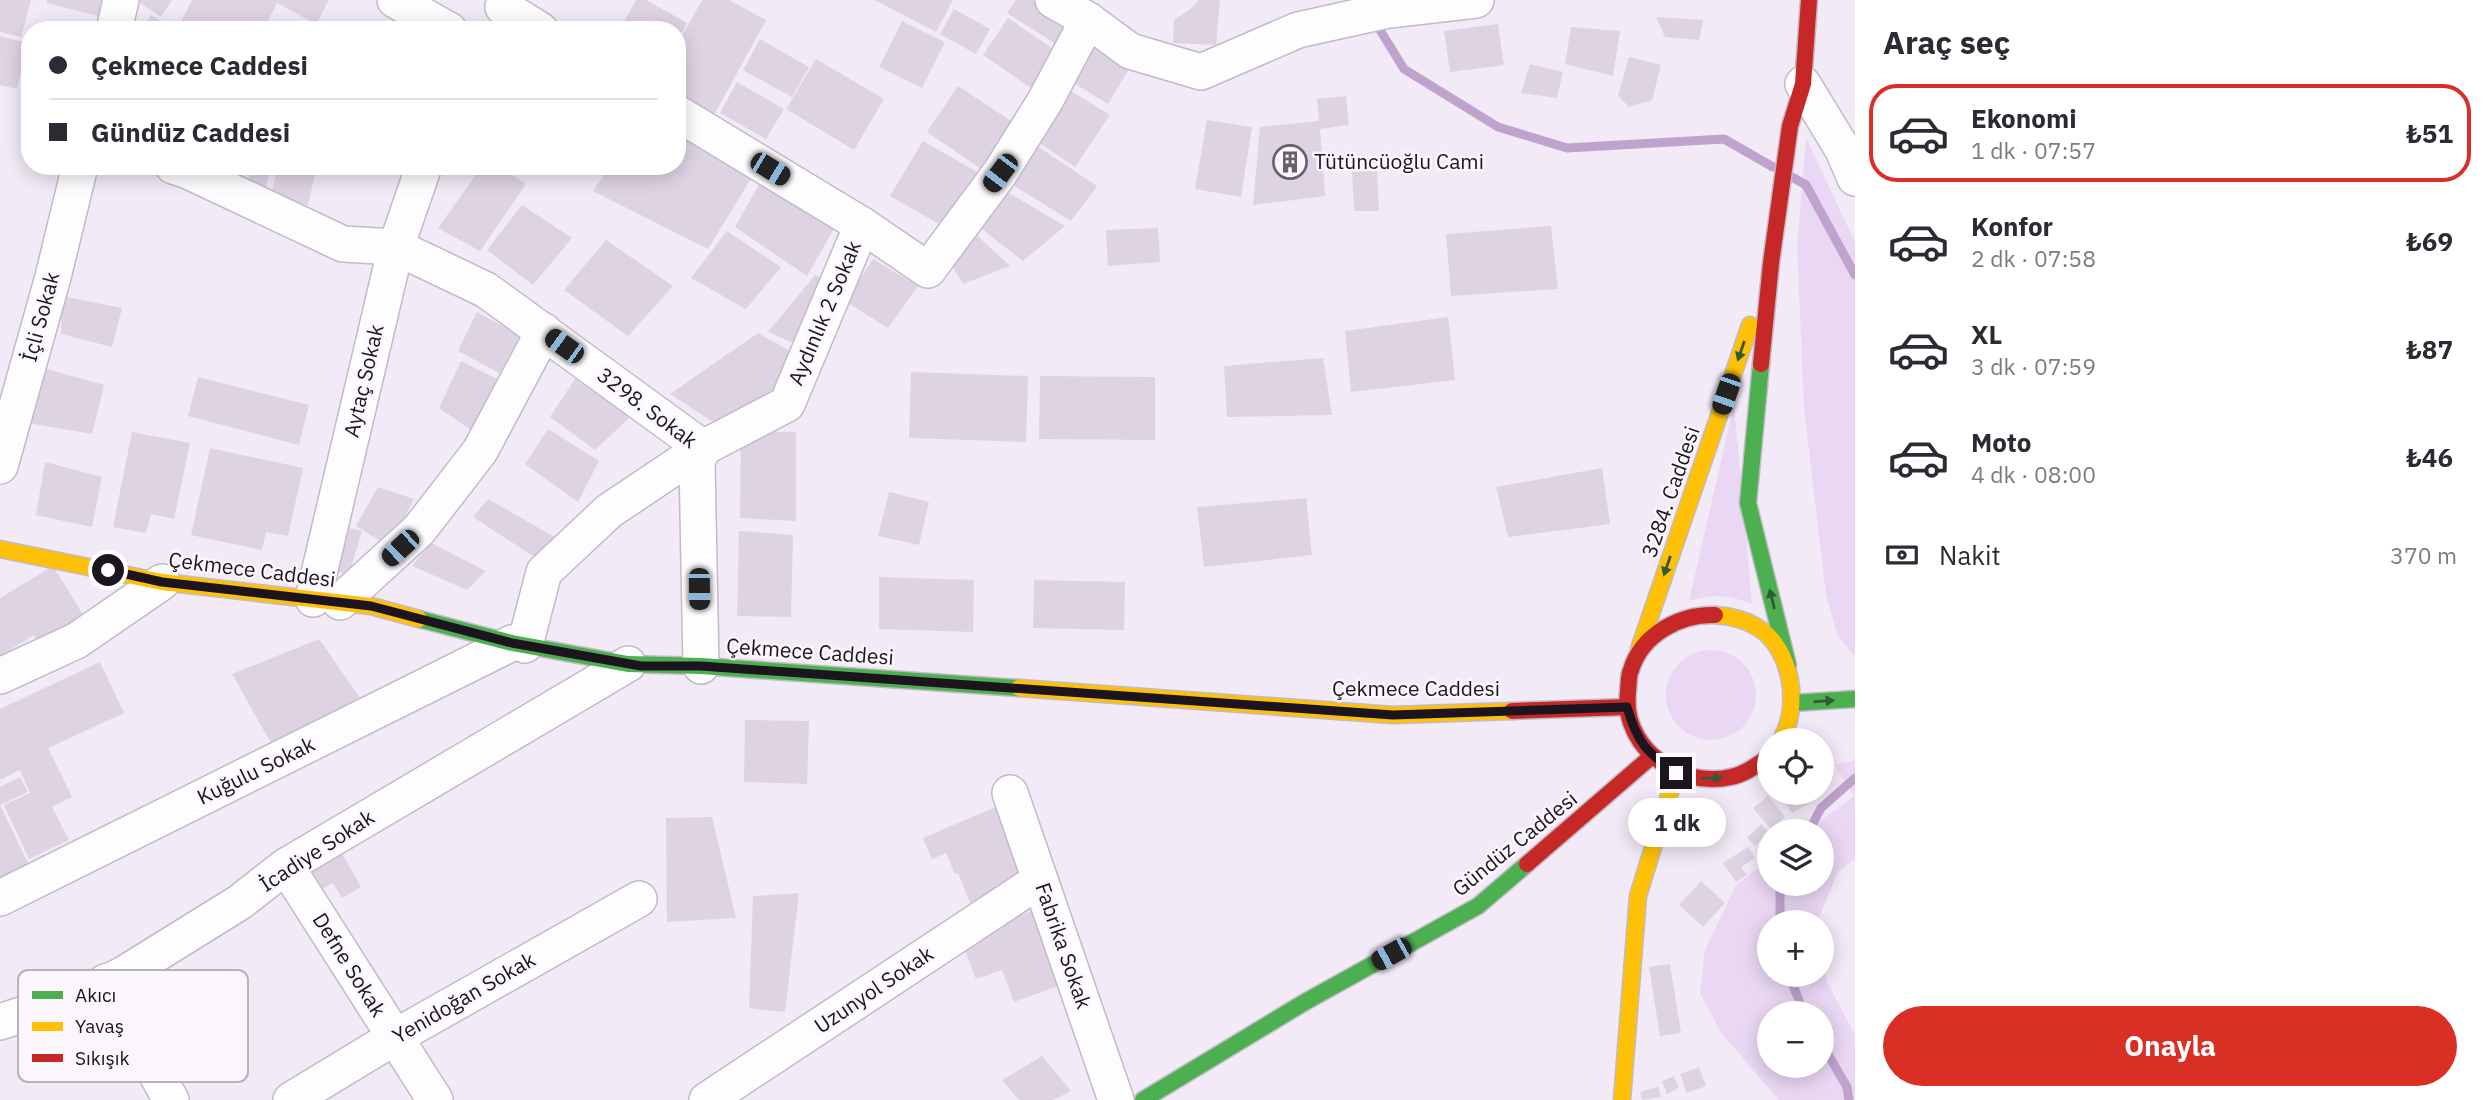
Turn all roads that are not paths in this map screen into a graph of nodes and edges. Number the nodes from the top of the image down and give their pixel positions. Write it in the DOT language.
graph roads {
  1 [pos="121,0"];
  2 [pos="395,0"];
  3 [pos="1053,0"];
  4 [pos="1476,0"];
  5 [pos="1809,0"];
  6 [pos="1424,3"];
  7 [pos="499,12"];
  8 [pos="1294,15"];
  9 [pos="1088,20"];
  10 [pos="116,21"];
  11 [pos="433,21"];
  12 [pos="520,21"];
  13 [pos="1803,84"];
  14 [pos="686,118"];
  15 [pos="78,175"];
  16 [pos="196,175"];
  17 [pos="421,175"];
  18 [pos="1855,178"];
  19 [pos="862,225"];
  20 [pos="396,247"];
  21 [pos="1771,263"];
  22 [pos="544,331"];
  23 [pos="703,448"];
  24 [pos="0,466"];
  25 [pos="0,548"];
  26 [pos="162,582"];
  27 [pos="326,600"];
  28 [pos="519,644"];
  29 [pos="1637,654"];
  30 [pos="628,663"];
  31 [pos="1788,665"];
  32 [pos="701,666"];
  33 [pos="0,676"];
  34 [pos="1855,699"];
  35 [pos="1793,703"];
  36 [pos="1627,707"];
  37 [pos="1788,728"];
  38 [pos="1652,756"];
  39 [pos="1757,764"];
  40 [pos="1676,773"];
  41 [pos="1010,793"];
  42 [pos="286,866"];
  43 [pos="1040,880"];
  44 [pos="0,898"];
  45 [pos="639,899"];
  46 [pos="130,970"];
  47 [pos="18,1016"];
  48 [pos="0,1022"];
  49 [pos="394,1037"];
  50 [pos="162,1082"];
  51 [pos="172,1100"];
  52 [pos="290,1100"];
  53 [pos="435,1100"];
  54 [pos="707,1100"];
  55 [pos="1116,1100"];
  56 [pos="1143,1100"];
  57 [pos="1622,1100"];
  1 -- 10 [label="street"];
  2 -- 11 [label="street"];
  3 -- 9 [label="street"];
  4 -- 6 [label="street"];
  5 -- 13 [label="main road, 3284. Caddesi"];
  6 -- 8 [label="street"];
  7 -- 12 [label="street"];
  8 -- 9 [label="street"];
  9 -- 19 [label="street, Aydınlık 2 Sokak"];
  13 -- 18 [label="street"];
  13 -- 21 [label="main road, 3284. Caddesi"];
  14 -- 19 [label="street"];
  15 -- 24 [label="street, İçli Sokak"];
  16 -- 20 [label="street, 3298. Sokak"];
  17 -- 20 [label="street, Aytaç Sokak"];
  19 -- 23 [label="street, Aydınlık 2 Sokak"];
  20 -- 22 [label="street, 3298. Sokak"];
  20 -- 27 [label="street, Aytaç Sokak"];
  21 -- 29 [label="main road, 3284. Caddesi, one-way"];
  31 -- 21 [label="main road, 3284. Caddesi, one-way"];
  22 -- 23 [label="street, 3298. Sokak"];
  22 -- 27 [label="street"];
  23 -- 28 [label="street, Aydınlık 2 Sokak"];
  23 -- 32 [label="street, 3298. Sokak"];
  25 -- 26 [label="main road, Çekmece Caddesi"];
  26 -- 27 [label="main road, Çekmece Caddesi"];
  26 -- 33 [label="street"];
  27 -- 28 [label="main road, Çekmece Caddesi"];
  28 -- 30 [label="main road, Çekmece Caddesi"];
  28 -- 44 [label="street, Kuğulu Sokak"];
  29 -- 31 [label="main road"];
  29 -- 36 [label="main road"];
  30 -- 32 [label="main road, Çekmece Caddesi"];
  30 -- 42 [label="street, İcadiye Sokak"];
  31 -- 35 [label="main road"];
  32 -- 36 [label="main road, Çekmece Caddesi"];
  35 -- 34 [label="main road, one-way"];
  35 -- 37 [label="main road"];
  36 -- 38 [label="main road"];
  38 -- 40 [label="main road"];
  38 -- 56 [label="main road, Gündüz Caddesi"];
  40 -- 39 [label="main road, one-way"];
  40 -- 57 [label="main road"];
  41 -- 43 [label="street, Fabrika Sokak"];
  42 -- 46 [label="street, İcadiye Sokak"];
  42 -- 49 [label="street, Defne Sokak"];
  43 -- 54 [label="street, Uzunyol Sokak"];
  43 -- 55 [label="street, Fabrika Sokak"];
  45 -- 49 [label="street, Yenidoğan Sokak"];
  47 -- 48 [label="street, İcadiye Sokak"];
  49 -- 52 [label="street, Yenidoğan Sokak"];
  49 -- 53 [label="street, Defne Sokak"];
  50 -- 51 [label="street"];
}
